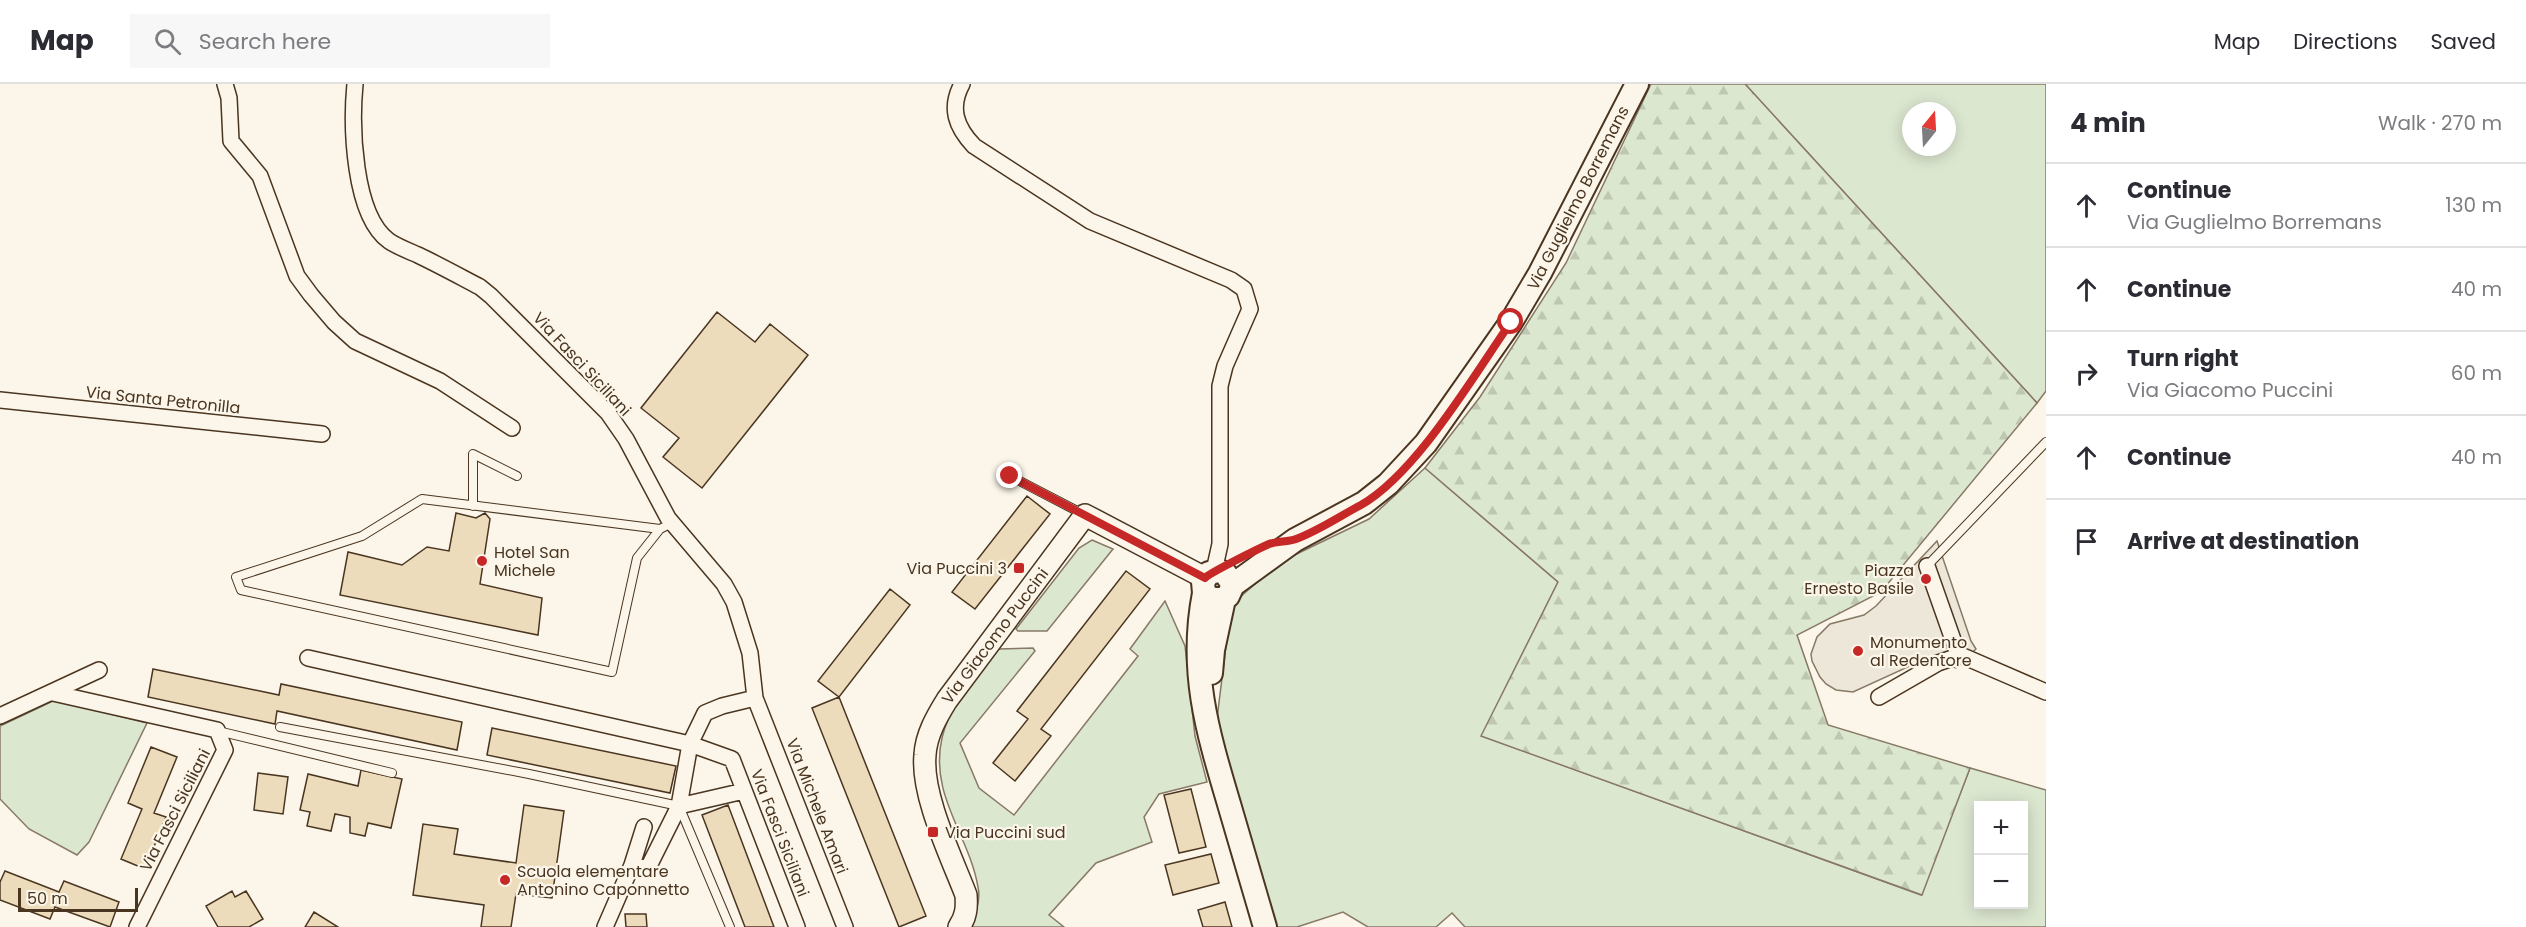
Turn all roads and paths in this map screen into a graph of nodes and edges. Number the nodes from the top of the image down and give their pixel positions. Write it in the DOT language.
graph roads {
  1 [pos="225,84"];
  2 [pos="355,84"];
  3 [pos="962,84"];
  4 [pos="1637,84"];
  5 [pos="0,400"];
  6 [pos="512,428"];
  7 [pos="322,434"];
  8 [pos="2045,444"];
  9 [pos="517,476"];
  10 [pos="1010,476"];
  11 [pos="473,506"];
  12 [pos="1085,515"];
  13 [pos="666,526"];
  14 [pos="1927,566"];
  15 [pos="1216,583"];
  16 [pos="1964,657"];
  17 [pos="308,658"];
  18 [pos="99,670"];
  19 [pos="2046,692"];
  20 [pos="53,693"];
  21 [pos="1879,697"];
  22 [pos="755,698"];
  23 [pos="0,716"];
  24 [pos="280,727"];
  25 [pos="217,730"];
  26 [pos="690,744"];
  27 [pos="392,773"];
  28 [pos="744,791"];
  29 [pos="679,806"];
  30 [pos="644,827"];
  31 [pos="632,865"];
  32 [pos="137,927"];
  33 [pos="605,927"];
  34 [pos="730,927"];
  35 [pos="797,927"];
  36 [pos="845,927"];
  37 [pos="959,927"];
  38 [pos="1265,927"];
  1 -- 6 [label="street"];
  2 -- 13 [label="street, Via Fasci Siciliani"];
  3 -- 15 [label="street"];
  4 -- 15 [label="main road, Via Guglielmo Borremans"];
  5 -- 7 [label="street, Via Santa Petronilla"];
  8 -- 14 [label="lane"];
  9 -- 11 [label="lane"];
  10 -- 12 [label="lane"];
  11 -- 13 [label="lane"];
  11 -- 13 [label="lane"];
  12 -- 15 [label="main road"];
  12 -- 37 [label="main road, Via Giacomo Puccini"];
  13 -- 22 [label="street, Via Fasci Siciliani"];
  14 -- 16 [label="street"];
  15 -- 38 [label="main road"];
  16 -- 19 [label="street"];
  16 -- 21 [label="street"];
  17 -- 26 [label="street, Via Fasci Siciliani"];
  18 -- 20 [label="street"];
  20 -- 23 [label="street"];
  20 -- 25 [label="street, Via Fasci Siciliani"];
  22 -- 26 [label="street"];
  22 -- 36 [label="street, Via Michele Amari"];
  24 -- 29 [label="lane"];
  25 -- 27 [label="lane"];
  25 -- 32 [label="street, Via Fasci Siciliani"];
  26 -- 28 [label="street, Via Fasci Siciliani"];
  26 -- 29 [label="street"];
  28 -- 29 [label="street"];
  28 -- 35 [label="street, Via Fasci Siciliani"];
  29 -- 31 [label="street"];
  29 -- 34 [label="lane"];
  30 -- 31 [label="street"];
  31 -- 33 [label="street"];
}
